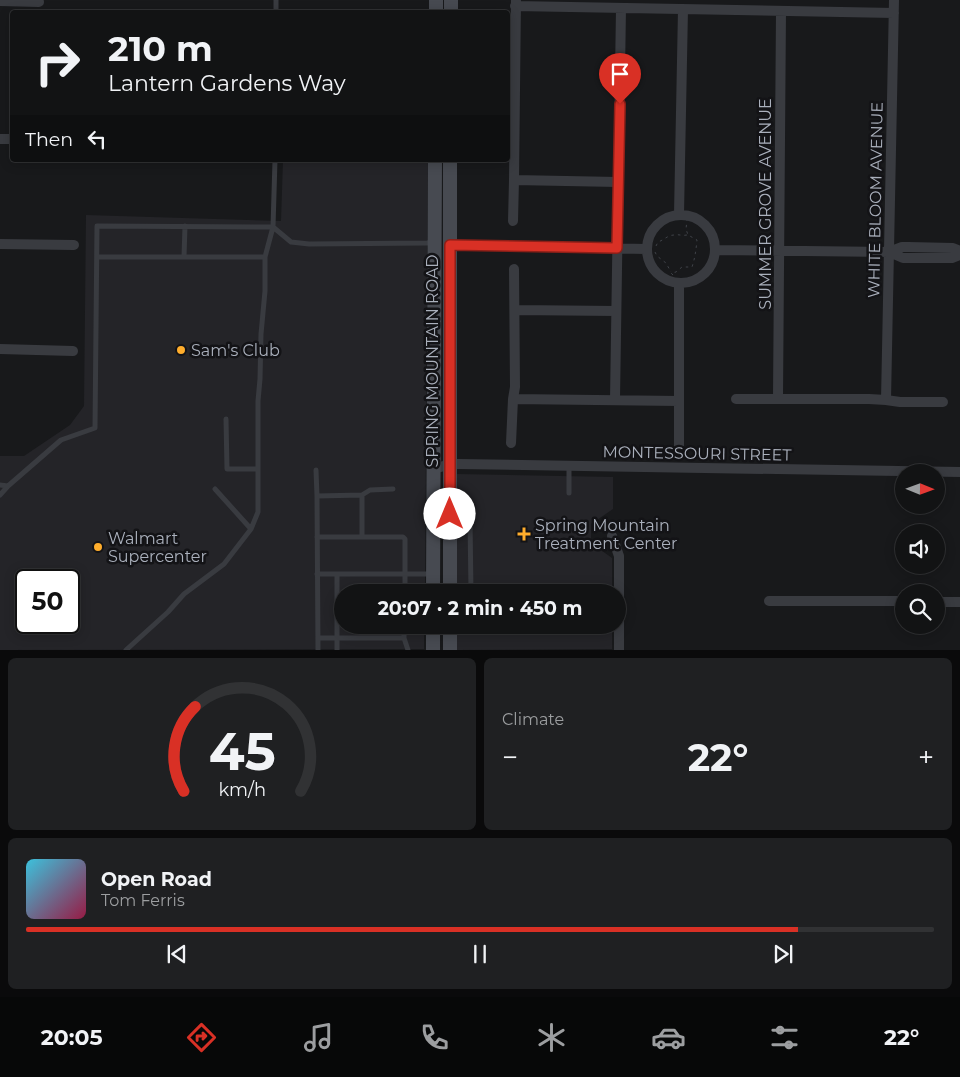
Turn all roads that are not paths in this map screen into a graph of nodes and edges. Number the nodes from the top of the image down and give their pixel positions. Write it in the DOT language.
graph roads {
  1 [pos="894,0"];
  2 [pos="0,1"];
  3 [pos="516,3"];
  4 [pos="39,5"];
  5 [pos="621,8"];
  6 [pos="683,9"];
  7 [pos="782,11"];
  8 [pos="894,13"];
  9 [pos="275,162"];
  10 [pos="436,162"];
  11 [pos="436,162"];
  12 [pos="450,162"];
  13 [pos="514,180"];
  14 [pos="618,182"];
  15 [pos="684,214"];
  16 [pos="513,221"];
  17 [pos="185,226"];
  18 [pos="273,227"];
  19 [pos="435,242"];
  20 [pos="0,244"];
  21 [pos="74,245"];
  22 [pos="450,245"];
  23 [pos="617,248"];
  24 [pos="646,249"];
  25 [pos="715,250"];
  26 [pos="780,251"];
  27 [pos="889,252"];
  28 [pos="960,253"];
  29 [pos="96,257"];
  30 [pos="184,257"];
  31 [pos="265,257"];
  32 [pos="514,268"];
  33 [pos="674,279"];
  34 [pos="515,310"];
  35 [pos="616,311"];
  36 [pos="450,316"];
  37 [pos="0,349"];
  38 [pos="72,351"];
  39 [pos="778,398"];
  40 [pos="736,399"];
  41 [pos="513,400"];
  42 [pos="615,400"];
  43 [pos="886,400"];
  44 [pos="679,401"];
  45 [pos="943,402"];
  46 [pos="226,419"];
  47 [pos="511,443"];
  48 [pos="679,447"];
  49 [pos="450,464"];
  50 [pos="569,466"];
  51 [pos="258,469"];
  52 [pos="434,469"];
  53 [pos="316,470"];
  54 [pos="960,472"];
  55 [pos="0,485"];
  56 [pos="8,486"];
  57 [pos="215,489"];
  58 [pos="393,489"];
  59 [pos="569,493"];
  60 [pos="0,495"];
  61 [pos="362,495"];
  62 [pos="317,496"];
  63 [pos="470,520"];
  64 [pos="251,530"];
  65 [pos="612,536"];
  66 [pos="317,537"];
  67 [pos="362,537"];
  68 [pos="434,570"];
  69 [pos="317,574"];
  70 [pos="337,574"];
  71 [pos="405,574"];
  72 [pos="405,584"];
  73 [pos="433,584"];
  74 [pos="450,584"];
  75 [pos="471,584"];
  76 [pos="769,601"];
  77 [pos="895,602"];
  78 [pos="945,602"];
  79 [pos="960,602"];
  80 [pos="404,634"];
  81 [pos="433,634"];
  82 [pos="450,634"];
  83 [pos="318,638"];
  84 [pos="337,638"];
  85 [pos="404,638"];
  86 [pos="126,650"];
  87 [pos="318,650"];
  88 [pos="337,650"];
  89 [pos="408,650"];
  90 [pos="433,650"];
  91 [pos="450,650"];
  92 [pos="619,650"];
  1 -- 8 [label="street, WHITE BLOOM AVENUE"];
  2 -- 4 [label="street"];
  3 -- 5 [label="street"];
  3 -- 13 [label="street"];
  5 -- 6 [label="street"];
  5 -- 14 [label="street"];
  6 -- 7 [label="street"];
  6 -- 15 [label="street"];
  7 -- 8 [label="street"];
  7 -- 26 [label="street, SUMMER GROVE AVENUE"];
  8 -- 27 [label="street, WHITE BLOOM AVENUE"];
  9 -- 18 [label="lane"];
  10 -- 19 [label="main road, SPRING MOUNTAIN ROAD"];
  11 -- 22 [label="main road"];
  12 -- 22 [label="main road, SPRING MOUNTAIN ROAD"];
  13 -- 14 [label="street"];
  13 -- 16 [label="street"];
  14 -- 23 [label="street"];
  15 -- 24 [label="street"];
  15 -- 25 [label="street"];
  17 -- 18 [label="lane"];
  17 -- 29 [label="lane"];
  17 -- 30 [label="lane"];
  18 -- 19 [label="lane"];
  18 -- 31 [label="lane"];
  19 -- 36 [label="main road"];
  19 -- 52 [label="main road, SPRING MOUNTAIN ROAD"];
  20 -- 21 [label="street"];
  22 -- 23 [label="street"];
  22 -- 36 [label="main road, SPRING MOUNTAIN ROAD"];
  23 -- 24 [label="street"];
  23 -- 35 [label="street"];
  24 -- 33 [label="street"];
  25 -- 26 [label="street"];
  25 -- 33 [label="street"];
  26 -- 27 [label="street"];
  26 -- 39 [label="street, SUMMER GROVE AVENUE"];
  27 -- 28 [label="street"];
  27 -- 43 [label="street, WHITE BLOOM AVENUE"];
  29 -- 30 [label="lane"];
  29 -- 56 [label="lane"];
  30 -- 31 [label="lane"];
  31 -- 51 [label="lane"];
  32 -- 34 [label="street"];
  33 -- 44 [label="street"];
  34 -- 35 [label="street"];
  34 -- 41 [label="street"];
  35 -- 42 [label="street"];
  36 -- 49 [label="main road, SPRING MOUNTAIN ROAD"];
  37 -- 38 [label="street"];
  39 -- 40 [label="street"];
  39 -- 43 [label="street"];
  41 -- 42 [label="street"];
  41 -- 47 [label="street"];
  42 -- 44 [label="street"];
  43 -- 45 [label="street"];
  44 -- 48 [label="street"];
  46 -- 51 [label="lane"];
  49 -- 50 [label="street, MONTESSOURI STREET"];
  49 -- 52 [label="street, MONTESSOURI STREET"];
  49 -- 74 [label="main road, SPRING MOUNTAIN ROAD"];
  50 -- 54 [label="street, MONTESSOURI STREET"];
  50 -- 59 [label="lane"];
  51 -- 64 [label="lane"];
  52 -- 68 [label="main road, SPRING MOUNTAIN ROAD"];
  53 -- 62 [label="lane"];
  55 -- 56 [label="lane"];
  56 -- 60 [label="lane"];
  57 -- 64 [label="lane"];
  58 -- 61 [label="lane"];
  61 -- 62 [label="lane"];
  61 -- 67 [label="lane"];
  62 -- 66 [label="lane"];
  63 -- 75 [label="lane"];
  64 -- 86 [label="lane"];
  65 -- 92 [label="street"];
  66 -- 67 [label="lane"];
  66 -- 69 [label="lane"];
  67 -- 71 [label="lane"];
  68 -- 71 [label="lane"];
  68 -- 73 [label="main road, SPRING MOUNTAIN ROAD"];
  69 -- 70 [label="lane"];
  69 -- 83 [label="lane"];
  70 -- 71 [label="lane"];
  70 -- 84 [label="lane"];
  71 -- 72 [label="lane"];
  76 -- 77 [label="street"];
  78 -- 79 [label="street"];
  80 -- 85 [label="lane"];
  81 -- 90 [label="main road"];
  82 -- 91 [label="main road"];
  83 -- 84 [label="lane"];
  83 -- 87 [label="lane"];
  84 -- 85 [label="lane"];
  84 -- 88 [label="lane"];
  85 -- 89 [label="lane"];
}
